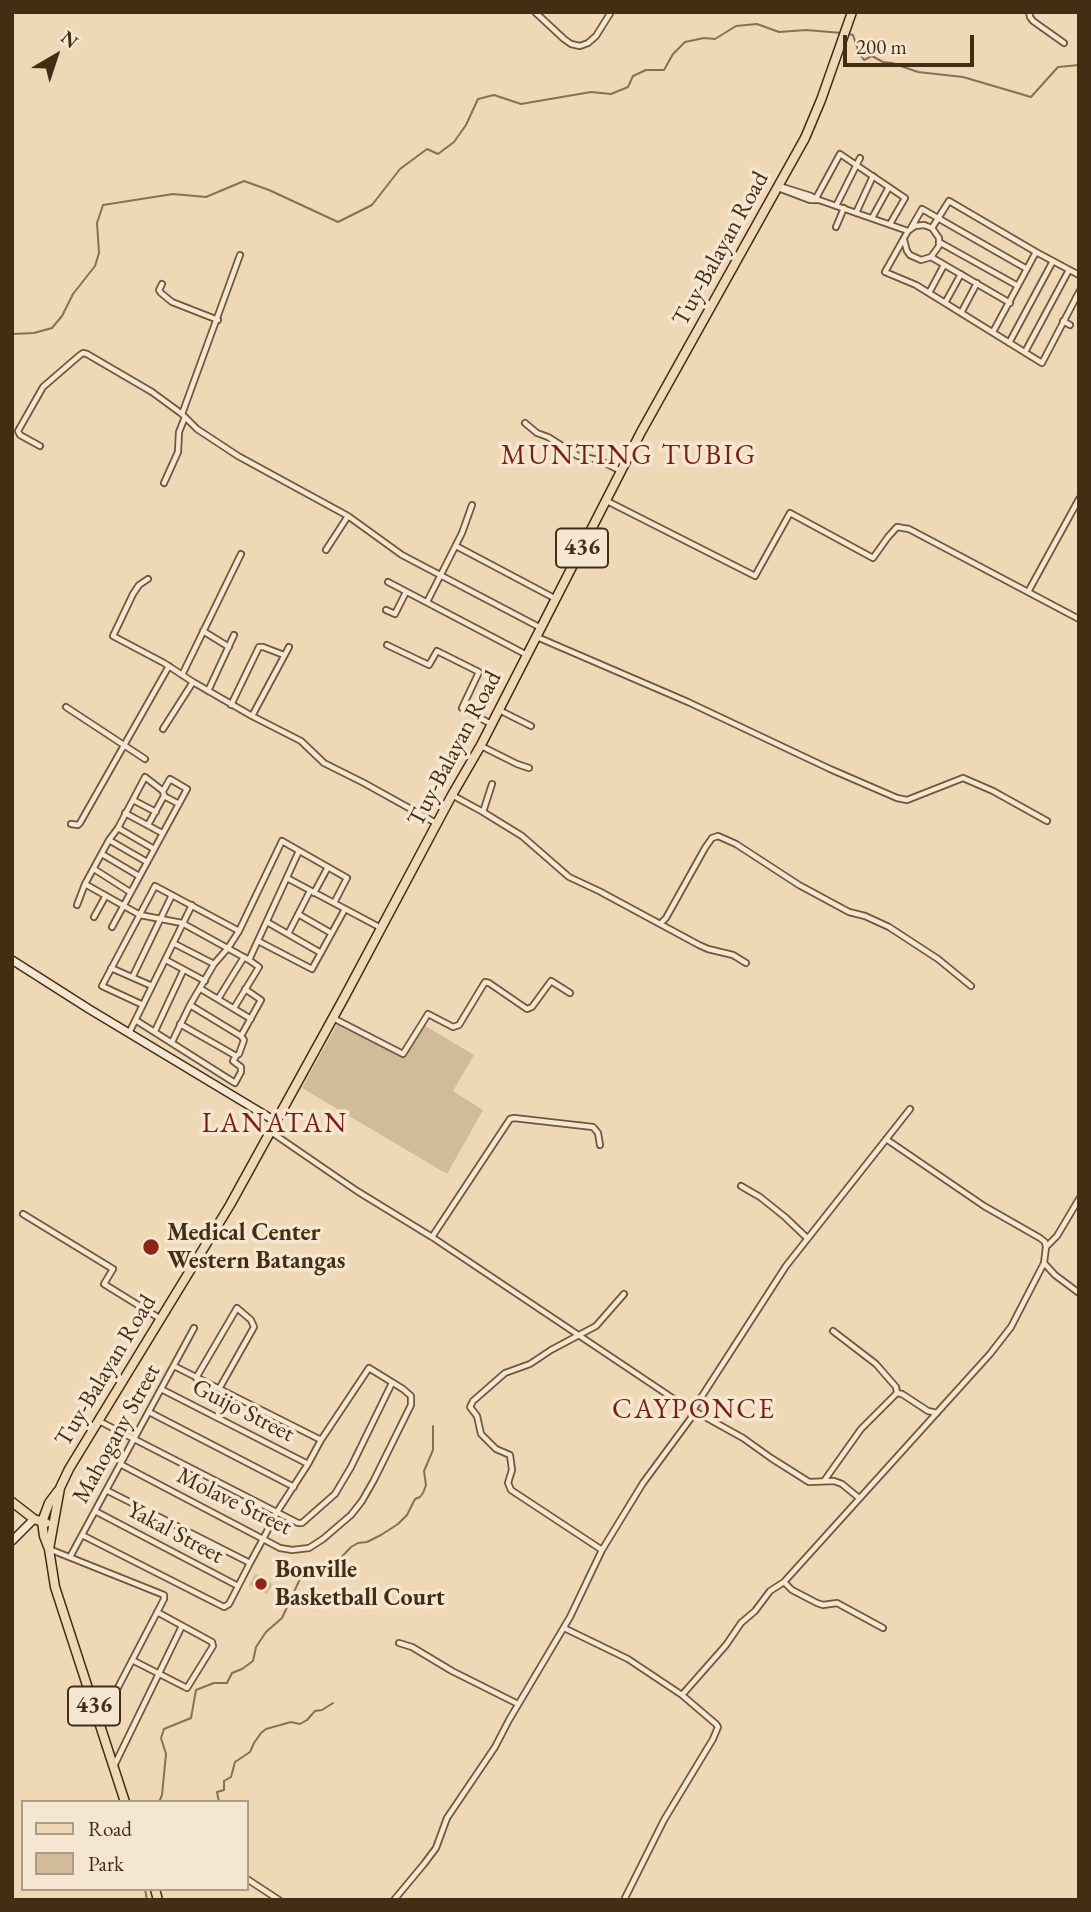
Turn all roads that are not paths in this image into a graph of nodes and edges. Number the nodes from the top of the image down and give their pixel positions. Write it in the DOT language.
graph roads {
  1 [pos="535,12"];
  2 [pos="611,12"];
  3 [pos="1029,12"];
  4 [pos="850,15"];
  5 [pos="1064,43"];
  6 [pos="860,158"];
  7 [pos="856,165"];
  8 [pos="873,176"];
  9 [pos="778,187"];
  10 [pos="889,187"];
  11 [pos="817,200"];
  12 [pos="836,206"];
  13 [pos="844,208"];
  14 [pos="856,213"];
  15 [pos="872,218"];
  16 [pos="938,218"];
  17 [pos="890,225"];
  18 [pos="836,227"];
  19 [pos="932,228"];
  20 [pos="910,230"];
  21 [pos="904,240"];
  22 [pos="939,242"];
  23 [pos="1036,252"];
  24 [pos="240,255"];
  25 [pos="931,257"];
  26 [pos="1053,261"];
  27 [pos="944,265"];
  28 [pos="1027,269"];
  29 [pos="1069,270"];
  30 [pos="961,274"];
  31 [pos="1079,275"];
  32 [pos="162,284"];
  33 [pos="977,284"];
  34 [pos="1018,286"];
  35 [pos="1079,292"];
  36 [pos="929,293"];
  37 [pos="945,303"];
  38 [pos="1010,303"];
  39 [pos="961,313"];
  40 [pos="218,320"];
  41 [pos="1063,321"];
  42 [pos="1070,326"];
  43 [pos="993,332"];
  44 [pos="1009,343"];
  45 [pos="1025,352"];
  46 [pos="184,416"];
  47 [pos="525,423"];
  48 [pos="40,446"];
  49 [pos="622,471"];
  50 [pos="164,483"];
  51 [pos="1079,499"];
  52 [pos="606,501"];
  53 [pos="472,505"];
  54 [pos="348,516"];
  55 [pos="456,546"];
  56 [pos="326,550"];
  57 [pos="241,554"];
  58 [pos="442,575"];
  59 [pos="148,579"];
  60 [pos="388,582"];
  61 [pos="406,592"];
  62 [pos="1028,592"];
  63 [pos="556,599"];
  64 [pos="427,602"];
  65 [pos="386,610"];
  66 [pos="1079,619"];
  67 [pos="541,628"];
  68 [pos="203,631"];
  69 [pos="234,635"];
  70 [pos="537,638"];
  71 [pos="387,645"];
  72 [pos="229,647"];
  73 [pos="289,647"];
  74 [pos="284,655"];
  75 [pos="527,655"];
  76 [pos="169,666"];
  77 [pos="182,675"];
  78 [pos="192,682"];
  79 [pos="208,691"];
  80 [pos="231,705"];
  81 [pos="66,707"];
  82 [pos="499,710"];
  83 [pos="252,716"];
  84 [pos="492,724"];
  85 [pos="531,726"];
  86 [pos="163,729"];
  87 [pos="124,745"];
  88 [pos="481,746"];
  89 [pos="145,759"];
  90 [pos="529,768"];
  91 [pos="492,784"];
  92 [pos="163,794"];
  93 [pos="452,794"];
  94 [pos="133,800"];
  95 [pos="179,804"];
  96 [pos="483,811"];
  97 [pos="125,813"];
  98 [pos="156,813"];
  99 [pos="1047,821"];
  100 [pos="71,824"];
  101 [pos="436,824"];
  102 [pos="148,825"];
  103 [pos="118,828"];
  104 [pos="162,833"];
  105 [pos="109,840"];
  106 [pos="154,849"];
  107 [pos="299,851"];
  108 [pos="102,854"];
  109 [pos="146,862"];
  110 [pos="328,867"];
  111 [pos="94,869"];
  112 [pos="139,876"];
  113 [pos="287,878"];
  114 [pos="85,884"];
  115 [pos="130,892"];
  116 [pos="312,892"];
  117 [pos="172,895"];
  118 [pos="105,897"];
  119 [pos="334,903"];
  120 [pos="77,905"];
  121 [pos="192,905"];
  122 [pos="123,906"];
  123 [pos="345,909"];
  124 [pos="298,914"];
  125 [pos="140,915"];
  126 [pos="94,917"];
  127 [pos="160,919"];
  128 [pos="267,922"];
  129 [pos="182,923"];
  130 [pos="661,923"];
  131 [pos="112,928"];
  132 [pos="381,928"];
  133 [pos="239,931"];
  134 [pos="331,933"];
  135 [pos="288,934"];
  136 [pos="258,941"];
  137 [pos="173,943"];
  138 [pos="228,948"];
  139 [pos="321,953"];
  140 [pos="247,958"];
  141 [pos="12,960"];
  142 [pos="166,960"];
  143 [pos="746,963"];
  144 [pos="214,964"];
  145 [pos="111,968"];
  146 [pos="183,971"];
  147 [pos="133,976"];
  148 [pos="205,981"];
  149 [pos="153,986"];
  150 [pos="971,986"];
  151 [pos="201,989"];
  152 [pos="246,989"];
  153 [pos="570,993"];
  154 [pos="218,999"];
  155 [pos="143,1005"];
  156 [pos="190,1005"];
  157 [pos="234,1008"];
  158 [pos="333,1018"];
  159 [pos="251,1019"];
  160 [pos="136,1021"];
  161 [pos="180,1024"];
  162 [pos="155,1031"];
  163 [pos="130,1032"];
  164 [pos="241,1035"];
  165 [pos="172,1042"];
  166 [pos="236,1056"];
  167 [pos="910,1109"];
  168 [pos="275,1121"];
  169 [pos="270,1132"];
  170 [pos="886,1139"];
  171 [pos="600,1145"];
  172 [pos="741,1186"];
  173 [pos="1079,1199"];
  174 [pos="23,1214"];
  175 [pos="432,1237"];
  176 [pos="807,1238"];
  177 [pos="1046,1247"];
  178 [pos="1044,1263"];
  179 [pos="1079,1293"];
  180 [pos="624,1294"];
  181 [pos="159,1318"];
  182 [pos="194,1328"];
  183 [pos="833,1331"];
  184 [pos="579,1336"];
  185 [pos="174,1366"];
  186 [pos="196,1378"];
  187 [pos="392,1383"];
  188 [pos="161,1389"];
  189 [pos="219,1389"];
  190 [pos="897,1393"];
  191 [pos="693,1410"];
  192 [pos="149,1412"];
  193 [pos="937,1413"];
  194 [pos="99,1421"];
  195 [pos="134,1439"];
  196 [pos="321,1440"];
  197 [pos="120,1464"];
  198 [pos="308,1464"];
  199 [pos="824,1480"];
  200 [pos="60,1488"];
  201 [pos="294,1488"];
  202 [pos="106,1490"];
  203 [pos="859,1498"];
  204 [pos="12,1502"];
  205 [pos="94,1511"];
  206 [pos="277,1512"];
  207 [pos="38,1521"];
  208 [pos="52,1524"];
  209 [pos="82,1535"];
  210 [pos="263,1539"];
  211 [pos="12,1541"];
  212 [pos="49,1549"];
  213 [pos="602,1550"];
  214 [pos="70,1557"];
  215 [pos="250,1563"];
  216 [pos="784,1582"];
  217 [pos="238,1586"];
  218 [pos="156,1612"];
  219 [pos="182,1626"];
  220 [pos="564,1628"];
  221 [pos="883,1628"];
  222 [pos="399,1643"];
  223 [pos="132,1660"];
  224 [pos="158,1673"];
  225 [pos="682,1695"];
  226 [pos="518,1704"];
  227 [pos="99,1723"];
  228 [pos="114,1765"];
  229 [pos="124,1800"];
  230 [pos="248,1880"];
  231 [pos="279,1900"];
  232 [pos="394,1900"];
  233 [pos="624,1900"];
  1 -- 2 [label="street"];
  3 -- 5 [label="street"];
  4 -- 9 [label="main road, Tuy-Balayan Road / 436"];
  6 -- 7 [label="street"];
  7 -- 8 [label="street"];
  7 -- 11 [label="street"];
  7 -- 12 [label="street"];
  8 -- 10 [label="street"];
  8 -- 14 [label="street"];
  9 -- 11 [label="street"];
  9 -- 49 [label="main road, Tuy-Balayan Road / 436"];
  10 -- 15 [label="street"];
  10 -- 17 [label="street"];
  11 -- 12 [label="street"];
  12 -- 13 [label="street"];
  13 -- 14 [label="street"];
  13 -- 18 [label="street"];
  14 -- 15 [label="street"];
  15 -- 17 [label="street"];
  16 -- 19 [label="street"];
  16 -- 20 [label="street"];
  16 -- 23 [label="street"];
  16 -- 28 [label="street"];
  17 -- 20 [label="street"];
  19 -- 20 [label="street"];
  19 -- 22 [label="street"];
  20 -- 21 [label="street"];
  21 -- 25 [label="street"];
  21 -- 36 [label="street"];
  22 -- 25 [label="street"];
  22 -- 34 [label="street"];
  23 -- 26 [label="street"];
  23 -- 28 [label="street"];
  24 -- 40 [label="street"];
  25 -- 27 [label="street"];
  26 -- 29 [label="street"];
  26 -- 44 [label="street"];
  27 -- 30 [label="street"];
  27 -- 36 [label="street"];
  28 -- 34 [label="street"];
  29 -- 31 [label="street"];
  29 -- 45 [label="street"];
  30 -- 33 [label="street"];
  30 -- 37 [label="street"];
  32 -- 40 [label="street"];
  33 -- 38 [label="street"];
  33 -- 39 [label="street"];
  34 -- 38 [label="street"];
  35 -- 41 [label="street"];
  36 -- 37 [label="street"];
  37 -- 39 [label="street"];
  38 -- 43 [label="street"];
  39 -- 43 [label="street"];
  40 -- 46 [label="street"];
  41 -- 42 [label="street"];
  41 -- 45 [label="street"];
  43 -- 44 [label="street"];
  44 -- 45 [label="street"];
  46 -- 48 [label="street"];
  46 -- 50 [label="street"];
  46 -- 54 [label="street"];
  47 -- 49 [label="street"];
  49 -- 52 [label="main road, Tuy-Balayan Road / 436"];
  51 -- 62 [label="street"];
  52 -- 62 [label="street"];
  52 -- 63 [label="main road, Tuy-Balayan Road / 436"];
  53 -- 55 [label="street"];
  54 -- 56 [label="street"];
  54 -- 58 [label="street"];
  55 -- 58 [label="street"];
  55 -- 63 [label="street"];
  57 -- 68 [label="street"];
  58 -- 64 [label="street"];
  58 -- 67 [label="street"];
  59 -- 76 [label="street"];
  60 -- 61 [label="street"];
  61 -- 64 [label="street"];
  61 -- 65 [label="street"];
  62 -- 66 [label="street"];
  63 -- 67 [label="main road, Tuy-Balayan Road / 436"];
  64 -- 75 [label="street"];
  67 -- 70 [label="main road, Tuy-Balayan Road / 436"];
  68 -- 72 [label="street"];
  68 -- 77 [label="street"];
  69 -- 72 [label="street"];
  70 -- 75 [label="main road, Tuy-Balayan Road / 436"];
  70 -- 99 [label="street"];
  71 -- 84 [label="street"];
  72 -- 79 [label="street"];
  73 -- 74 [label="street"];
  74 -- 80 [label="street"];
  74 -- 83 [label="street"];
  75 -- 82 [label="main road, Tuy-Balayan Road / 436"];
  76 -- 77 [label="street"];
  76 -- 87 [label="street"];
  77 -- 78 [label="street"];
  78 -- 79 [label="street"];
  78 -- 86 [label="street"];
  79 -- 80 [label="street"];
  80 -- 83 [label="street"];
  81 -- 87 [label="street"];
  82 -- 84 [label="main road, Tuy-Balayan Road / 436"];
  82 -- 85 [label="street"];
  83 -- 101 [label="street"];
  84 -- 88 [label="main road, Tuy-Balayan Road / 436"];
  87 -- 89 [label="street"];
  87 -- 100 [label="street"];
  88 -- 90 [label="street"];
  88 -- 93 [label="main road, Tuy-Balayan Road / 436"];
  91 -- 96 [label="street"];
  92 -- 94 [label="street"];
  92 -- 95 [label="street"];
  92 -- 95 [label="street"];
  92 -- 98 [label="street"];
  93 -- 96 [label="street"];
  93 -- 101 [label="main road, Tuy-Balayan Road / 436"];
  94 -- 97 [label="street"];
  94 -- 98 [label="street"];
  95 -- 104 [label="street"];
  96 -- 130 [label="street"];
  97 -- 102 [label="street"];
  97 -- 103 [label="street"];
  98 -- 102 [label="street"];
  101 -- 132 [label="main road, Tuy-Balayan Road / 436"];
  102 -- 104 [label="street"];
  103 -- 105 [label="street"];
  103 -- 106 [label="street"];
  104 -- 106 [label="street"];
  105 -- 108 [label="street"];
  105 -- 109 [label="street"];
  106 -- 109 [label="street"];
  107 -- 110 [label="street"];
  107 -- 113 [label="street"];
  107 -- 133 [label="street"];
  108 -- 111 [label="street"];
  108 -- 112 [label="street"];
  109 -- 112 [label="street"];
  110 -- 116 [label="street"];
  110 -- 119 [label="street"];
  111 -- 114 [label="street"];
  111 -- 115 [label="street"];
  112 -- 115 [label="street"];
  113 -- 116 [label="street"];
  113 -- 128 [label="street"];
  114 -- 118 [label="street"];
  114 -- 120 [label="street"];
  115 -- 122 [label="street"];
  116 -- 119 [label="street"];
  116 -- 124 [label="street"];
  117 -- 121 [label="street"];
  117 -- 125 [label="street"];
  117 -- 127 [label="street"];
  118 -- 122 [label="street"];
  118 -- 126 [label="street"];
  119 -- 123 [label="street"];
  121 -- 129 [label="street"];
  121 -- 133 [label="street"];
  122 -- 125 [label="street"];
  122 -- 131 [label="street"];
  123 -- 132 [label="street"];
  123 -- 134 [label="street"];
  124 -- 134 [label="street"];
  124 -- 135 [label="street"];
  125 -- 127 [label="street"];
  125 -- 145 [label="street"];
  127 -- 129 [label="street"];
  127 -- 147 [label="street"];
  128 -- 135 [label="street"];
  128 -- 136 [label="street"];
  129 -- 137 [label="street"];
  129 -- 138 [label="street"];
  130 -- 143 [label="street"];
  130 -- 150 [label="street"];
  132 -- 158 [label="main road, Tuy-Balayan Road / 436"];
  133 -- 138 [label="street"];
  134 -- 139 [label="street"];
  135 -- 139 [label="street"];
  136 -- 139 [label="street"];
  136 -- 140 [label="street"];
  137 -- 142 [label="street"];
  137 -- 144 [label="street"];
  138 -- 140 [label="street"];
  138 -- 144 [label="street"];
  140 -- 152 [label="street"];
  140 -- 154 [label="street"];
  141 -- 163 [label="street"];
  142 -- 146 [label="street"];
  142 -- 149 [label="street"];
  144 -- 148 [label="street"];
  145 -- 147 [label="street"];
  145 -- 155 [label="street"];
  146 -- 148 [label="street"];
  146 -- 162 [label="street"];
  147 -- 149 [label="street"];
  148 -- 151 [label="street"];
  149 -- 155 [label="street"];
  151 -- 154 [label="street"];
  151 -- 156 [label="street"];
  152 -- 157 [label="street"];
  152 -- 159 [label="street"];
  153 -- 158 [label="street"];
  154 -- 157 [label="street"];
  155 -- 160 [label="street"];
  156 -- 161 [label="street"];
  156 -- 164 [label="street"];
  157 -- 159 [label="street"];
  158 -- 168 [label="main road, Tuy-Balayan Road / 436"];
  159 -- 164 [label="street"];
  160 -- 162 [label="street"];
  160 -- 163 [label="street"];
  161 -- 165 [label="street"];
  161 -- 166 [label="street"];
  162 -- 165 [label="street"];
  163 -- 168 [label="street"];
  164 -- 166 [label="street"];
  165 -- 166 [label="street"];
  167 -- 170 [label="street"];
  168 -- 169 [label="main road, Tuy-Balayan Road / 436"];
  169 -- 175 [label="street"];
  169 -- 181 [label="main road, Tuy-Balayan Road / 436"];
  170 -- 176 [label="street"];
  170 -- 177 [label="street"];
  171 -- 175 [label="street"];
  172 -- 176 [label="street"];
  173 -- 177 [label="street"];
  174 -- 181 [label="street"];
  175 -- 184 [label="street"];
  176 -- 191 [label="street"];
  177 -- 178 [label="street"];
  178 -- 179 [label="street"];
  178 -- 193 [label="street"];
  180 -- 184 [label="street"];
  181 -- 194 [label="main road, Tuy-Balayan Road / 436"];
  182 -- 185 [label="street, Mahogany Street"];
  183 -- 190 [label="street"];
  184 -- 191 [label="street"];
  184 -- 213 [label="street"];
  185 -- 186 [label="street"];
  185 -- 188 [label="street, Mahogany Street"];
  186 -- 189 [label="street"];
  186 -- 189 [label="street"];
  187 -- 196 [label="street, Molave Street"];
  187 -- 206 [label="street"];
  187 -- 210 [label="street, Molave Street"];
  188 -- 192 [label="street, Mahogany Street"];
  188 -- 198 [label="street, Guijo Street"];
  189 -- 196 [label="street"];
  190 -- 193 [label="street"];
  190 -- 199 [label="street"];
  191 -- 199 [label="street"];
  191 -- 213 [label="street"];
  192 -- 195 [label="street, Mahogany Street"];
  192 -- 201 [label="street"];
  193 -- 203 [label="street"];
  194 -- 195 [label="street"];
  194 -- 200 [label="main road, Tuy-Balayan Road / 436"];
  195 -- 197 [label="street, Mahogany Street"];
  195 -- 206 [label="street"];
  196 -- 198 [label="street"];
  197 -- 202 [label="street, Mahogany Street"];
  197 -- 210 [label="street, Molave Street"];
  198 -- 201 [label="street"];
  199 -- 203 [label="street"];
  200 -- 207 [label="main road, Tuy-Balayan Road / 436"];
  200 -- 208 [label="main road, Tuy-Balayan Road / 436"];
  201 -- 206 [label="street"];
  202 -- 205 [label="street, Mahogany Street"];
  202 -- 215 [label="street"];
  203 -- 216 [label="street"];
  204 -- 207 [label="main road"];
  205 -- 209 [label="street, Mahogany Street"];
  205 -- 217 [label="street, Yakal Street"];
  206 -- 210 [label="street"];
  207 -- 208 [label="main road"];
  207 -- 211 [label="street"];
  207 -- 212 [label="main road, 436"];
  208 -- 212 [label="main road, 436"];
  209 -- 214 [label="street, Mahogany Street"];
  209 -- 217 [label="street"];
  210 -- 215 [label="street"];
  212 -- 214 [label="street"];
  212 -- 227 [label="main road, 436"];
  213 -- 220 [label="street"];
  214 -- 218 [label="street"];
  215 -- 217 [label="street"];
  216 -- 221 [label="street"];
  216 -- 225 [label="street"];
  218 -- 219 [label="street"];
  218 -- 223 [label="street"];
  219 -- 224 [label="street"];
  219 -- 224 [label="street"];
  220 -- 225 [label="street"];
  220 -- 226 [label="street"];
  222 -- 226 [label="street"];
  223 -- 224 [label="street"];
  223 -- 227 [label="street"];
  224 -- 228 [label="street"];
  225 -- 233 [label="street"];
  226 -- 232 [label="street"];
  227 -- 228 [label="main road, 436"];
  228 -- 229 [label="main road, 436"];
  230 -- 231 [label="street"];
}
